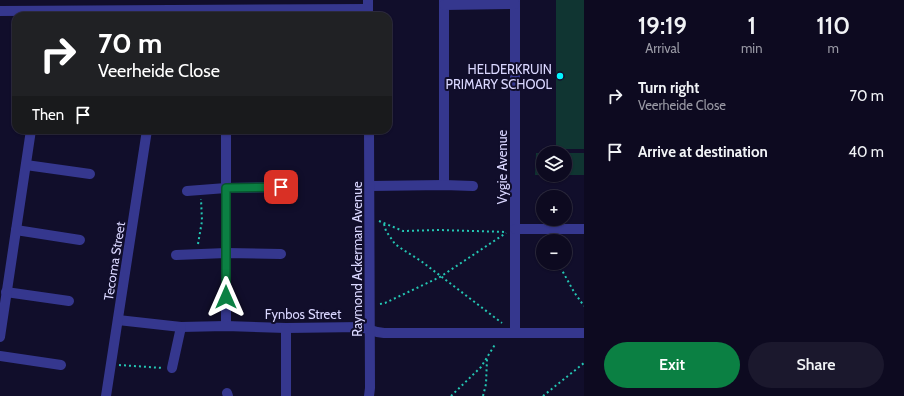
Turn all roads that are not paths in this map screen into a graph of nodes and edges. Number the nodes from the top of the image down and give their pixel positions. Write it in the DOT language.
graph roads {
  1 [pos="515,2"];
  2 [pos="444,3"];
  3 [pos="368,8"];
  4 [pos="0,10"];
  5 [pos="108,12"];
  6 [pos="203,12"];
  7 [pos="30,134"];
  8 [pos="145,134"];
  9 [pos="226,134"];
  10 [pos="369,134"];
  11 [pos="26,165"];
  12 [pos="90,174"];
  13 [pos="444,185"];
  14 [pos="370,186"];
  15 [pos="473,186"];
  16 [pos="281,187"];
  17 [pos="226,188"];
  18 [pos="187,191"];
  19 [pos="584,229"];
  20 [pos="16,230"];
  21 [pos="511,231"];
  22 [pos="80,240"];
  23 [pos="226,253"];
  24 [pos="281,254"];
  25 [pos="176,255"];
  26 [pos="6,292"];
  27 [pos="70,301"];
  28 [pos="118,320"];
  29 [pos="226,326"];
  30 [pos="181,327"];
  31 [pos="286,328"];
  32 [pos="370,330"];
  33 [pos="515,333"];
  34 [pos="584,333"];
  35 [pos="0,337"];
  36 [pos="0,356"];
  37 [pos="61,366"];
  38 [pos="172,368"];
  39 [pos="370,393"];
  40 [pos="106,396"];
  41 [pos="286,396"];
  1 -- 2 [label="street"];
  1 -- 21 [label="street, Vygie Avenue"];
  2 -- 13 [label="street"];
  3 -- 6 [label="street"];
  4 -- 5 [label="street"];
  7 -- 11 [label="street"];
  8 -- 28 [label="street, Tecoma Street"];
  9 -- 17 [label="street"];
  10 -- 14 [label="street, Raymond Ackerman Avenue"];
  11 -- 12 [label="street"];
  11 -- 20 [label="street"];
  13 -- 14 [label="street"];
  13 -- 15 [label="street"];
  14 -- 32 [label="street, Raymond Ackerman Avenue"];
  16 -- 17 [label="street"];
  17 -- 18 [label="street"];
  17 -- 23 [label="street"];
  19 -- 21 [label="street"];
  20 -- 22 [label="street"];
  20 -- 26 [label="street"];
  21 -- 33 [label="street, Vygie Avenue"];
  23 -- 24 [label="street"];
  23 -- 25 [label="street"];
  23 -- 29 [label="street"];
  26 -- 27 [label="street"];
  26 -- 35 [label="street"];
  28 -- 30 [label="street, Fynbos Street"];
  28 -- 40 [label="street, Tecoma Street"];
  29 -- 30 [label="street, Fynbos Street"];
  29 -- 31 [label="street, Fynbos Street"];
  30 -- 38 [label="street"];
  31 -- 32 [label="street, Fynbos Street"];
  31 -- 41 [label="street"];
  32 -- 33 [label="street, Fynbos Street"];
  32 -- 39 [label="street, Raymond Ackerman Avenue"];
  33 -- 34 [label="street, Fynbos Street"];
  36 -- 37 [label="street"];
}
